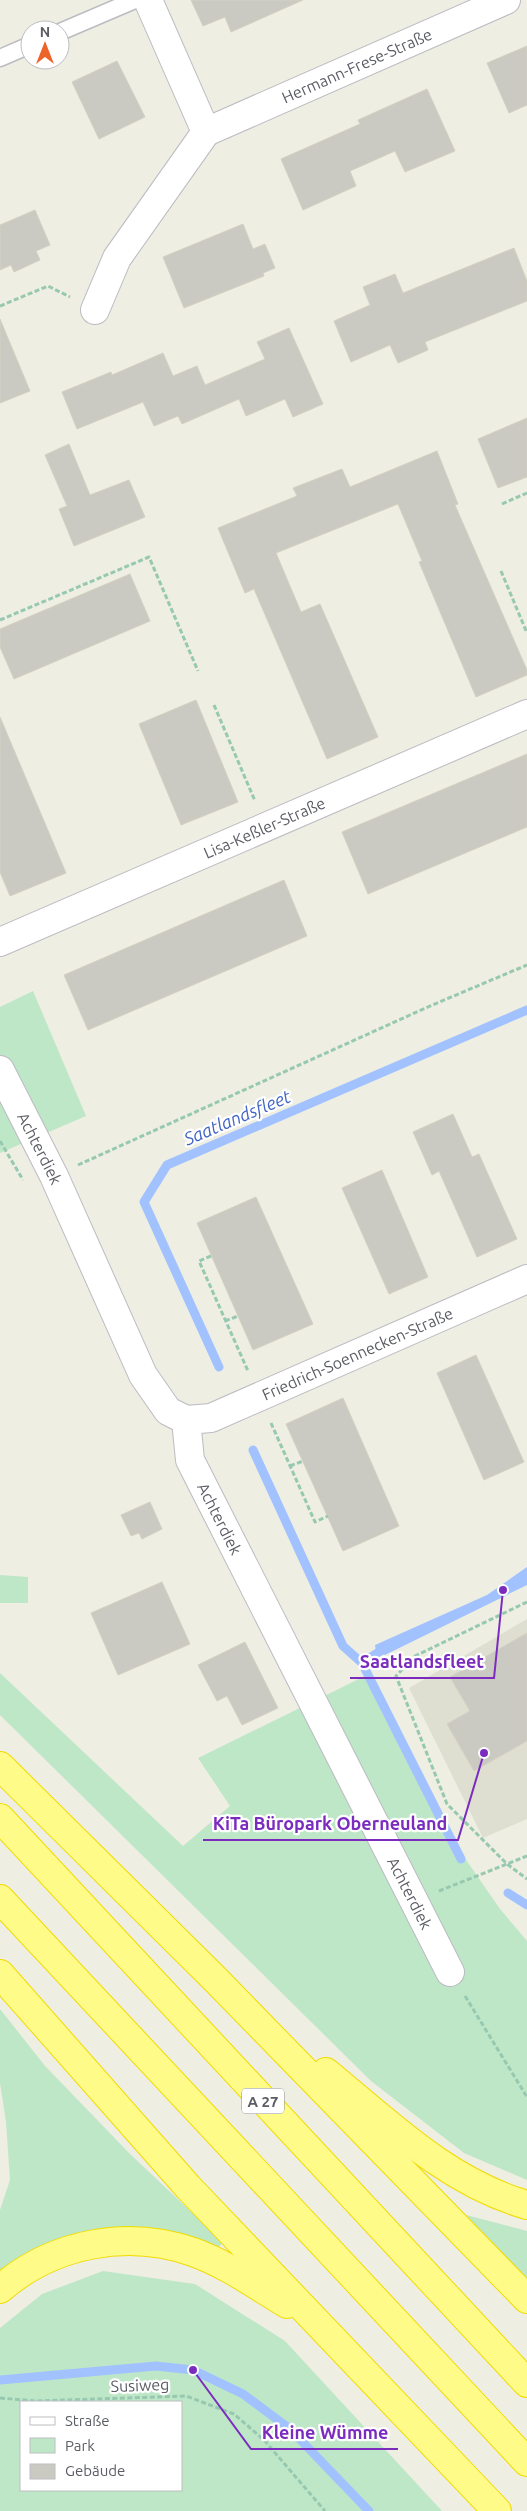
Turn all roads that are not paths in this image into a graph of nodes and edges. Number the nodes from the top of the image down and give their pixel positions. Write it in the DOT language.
graph roads {
  1 [pos="135,0"];
  2 [pos="148,0"];
  3 [pos="506,0"];
  4 [pos="70,28"];
  5 [pos="20,49"];
  6 [pos="0,58"];
  7 [pos="206,132"];
  8 [pos="95,310"];
  9 [pos="527,714"];
  10 [pos="0,942"];
  11 [pos="0,1070"];
  12 [pos="527,1279"];
  13 [pos="186,1420"];
  14 [pos="0,1766"];
  15 [pos="0,1818"];
  16 [pos="0,1899"];
  17 [pos="450,1972"];
  18 [pos="0,1974"];
  19 [pos="216,1980"];
  20 [pos="527,2205"];
  21 [pos="0,2289"];
  22 [pos="527,2299"];
  23 [pos="319,2324"];
  24 [pos="527,2383"];
  25 [pos="527,2462"];
  26 [pos="497,2511"];
  1 -- 4 [label="lane"];
  2 -- 7 [label="street"];
  3 -- 7 [label="street, Hermann-Frese-Straße"];
  5 -- 6 [label="lane"];
  7 -- 8 [label="street"];
  9 -- 10 [label="street, Lisa-Keßler-Straße"];
  11 -- 13 [label="street, Achterdiek"];
  12 -- 13 [label="street, Friedrich-Soennecken-Straße"];
  13 -- 17 [label="street, Achterdiek"];
  14 -- 19 [label="highway"];
  15 -- 24 [label="highway, A 27"];
  16 -- 25 [label="highway"];
  18 -- 23 [label="highway"];
  19 -- 20 [label="highway"];
  19 -- 22 [label="highway"];
  21 -- 23 [label="highway"];
  23 -- 26 [label="highway"];
}
